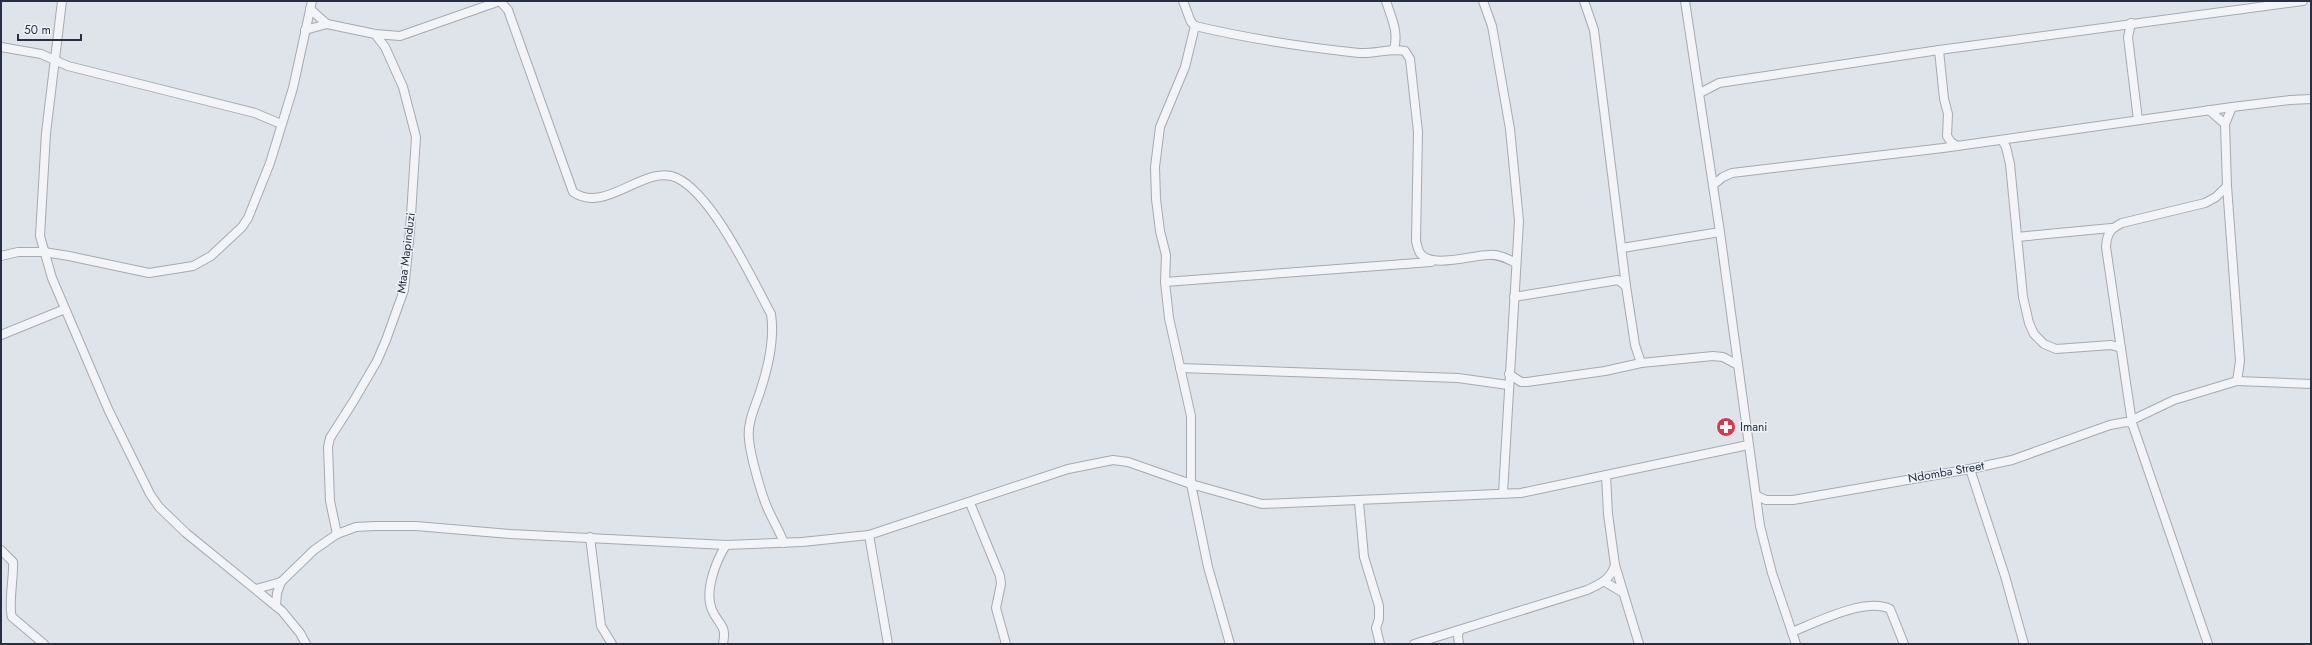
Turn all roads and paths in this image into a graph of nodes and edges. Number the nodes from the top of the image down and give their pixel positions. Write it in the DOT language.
graph roads {
  1 [pos="62,1"];
  2 [pos="500,1"];
  3 [pos="509,1"];
  4 [pos="1183,1"];
  5 [pos="1386,1"];
  6 [pos="1483,1"];
  7 [pos="1584,1"];
  8 [pos="1685,1"];
  9 [pos="2303,1"];
  10 [pos="311,5"];
  11 [pos="508,10"];
  12 [pos="2131,23"];
  13 [pos="327,24"];
  14 [pos="1195,26"];
  15 [pos="305,30"];
  16 [pos="375,34"];
  17 [pos="1,47"];
  18 [pos="1394,49"];
  19 [pos="1939,50"];
  20 [pos="55,60"];
  21 [pos="1700,93"];
  22 [pos="2311,99"];
  23 [pos="2232,107"];
  24 [pos="2209,110"];
  25 [pos="2138,120"];
  26 [pos="281,124"];
  27 [pos="2225,124"];
  28 [pos="2002,140"];
  29 [pos="1957,146"];
  30 [pos="1713,185"];
  31 [pos="2227,186"];
  32 [pos="2111,228"];
  33 [pos="1720,232"];
  34 [pos="2017,237"];
  35 [pos="1622,248"];
  36 [pos="44,252"];
  37 [pos="1,256"];
  38 [pos="1436,261"];
  39 [pos="1516,263"];
  40 [pos="1164,282"];
  41 [pos="1626,286"];
  42 [pos="1514,298"];
  43 [pos="65,310"];
  44 [pos="1,335"];
  45 [pos="2121,348"];
  46 [pos="1641,363"];
  47 [pos="1736,364"];
  48 [pos="1180,368"];
  49 [pos="1509,374"];
  50 [pos="2237,381"];
  51 [pos="2311,384"];
  52 [pos="1508,385"];
  53 [pos="2132,421"];
  54 [pos="1748,445"];
  55 [pos="1970,469"];
  56 [pos="1606,476"];
  57 [pos="1192,484"];
  58 [pos="1503,492"];
  59 [pos="1757,496"];
  60 [pos="1359,502"];
  61 [pos="970,503"];
  62 [pos="337,534"];
  63 [pos="869,535"];
  64 [pos="590,537"];
  65 [pos="784,543"];
  66 [pos="726,545"];
  67 [pos="1,550"];
  68 [pos="1615,565"];
  69 [pos="281,582"];
  70 [pos="1605,582"];
  71 [pos="256,589"];
  72 [pos="1622,592"];
  73 [pos="276,606"];
  74 [pos="1459,631"];
  75 [pos="1792,632"];
  76 [pos="44,644"];
  77 [pos="306,644"];
  78 [pos="612,644"];
  79 [pos="723,644"];
  80 [pos="888,644"];
  81 [pos="1006,644"];
  82 [pos="1230,644"];
  83 [pos="1380,644"];
  84 [pos="1414,644"];
  85 [pos="1459,644"];
  86 [pos="1639,644"];
  87 [pos="1796,644"];
  88 [pos="1904,644"];
  89 [pos="2024,644"];
  90 [pos="2208,644"];
  1 -- 20 [label="street"];
  2 -- 11 [label="street"];
  2 -- 16 [label="street"];
  3 -- 11 [label="street"];
  4 -- 14 [label="street"];
  5 -- 18 [label="street"];
  6 -- 39 [label="street"];
  7 -- 35 [label="street"];
  8 -- 21 [label="street"];
  9 -- 12 [label="street"];
  10 -- 13 [label="street"];
  10 -- 15 [label="street"];
  11 -- 65 [label="street"];
  12 -- 19 [label="street"];
  12 -- 25 [label="street"];
  13 -- 15 [label="street"];
  13 -- 16 [label="street"];
  14 -- 18 [label="street"];
  14 -- 40 [label="street"];
  15 -- 26 [label="street"];
  16 -- 62 [label="street, Mtaa Mapinduzi"];
  17 -- 20 [label="street"];
  18 -- 38 [label="street"];
  19 -- 21 [label="street"];
  19 -- 29 [label="street"];
  20 -- 26 [label="street"];
  20 -- 36 [label="street"];
  21 -- 30 [label="street"];
  22 -- 23 [label="street"];
  23 -- 24 [label="street"];
  23 -- 27 [label="street"];
  24 -- 25 [label="street"];
  24 -- 27 [label="street"];
  25 -- 28 [label="street"];
  26 -- 36 [label="street"];
  27 -- 31 [label="street"];
  28 -- 29 [label="street"];
  28 -- 34 [label="street"];
  29 -- 30 [label="street"];
  30 -- 33 [label="street"];
  31 -- 32 [label="street"];
  31 -- 50 [label="street"];
  32 -- 34 [label="street"];
  32 -- 45 [label="street"];
  33 -- 35 [label="street"];
  33 -- 47 [label="street"];
  34 -- 45 [label="street"];
  35 -- 41 [label="street"];
  36 -- 37 [label="street"];
  36 -- 43 [label="street"];
  38 -- 39 [label="street"];
  38 -- 40 [label="street"];
  39 -- 42 [label="street"];
  40 -- 48 [label="street"];
  41 -- 42 [label="street"];
  41 -- 46 [label="street"];
  42 -- 49 [label="street"];
  43 -- 44 [label="street"];
  43 -- 71 [label="street"];
  45 -- 53 [label="street"];
  46 -- 47 [label="street"];
  46 -- 49 [label="street"];
  47 -- 54 [label="street"];
  48 -- 52 [label="street"];
  48 -- 57 [label="street"];
  49 -- 52 [label="street"];
  50 -- 51 [label="street"];
  50 -- 53 [label="street"];
  52 -- 58 [label="street"];
  53 -- 55 [label="street, Ndomba Street"];
  53 -- 90 [label="street"];
  54 -- 56 [label="street"];
  54 -- 59 [label="street"];
  55 -- 59 [label="street, Ndomba Street"];
  55 -- 89 [label="street"];
  56 -- 58 [label="street"];
  56 -- 68 [label="street"];
  57 -- 60 [label="street"];
  57 -- 61 [label="street"];
  57 -- 82 [label="street"];
  58 -- 60 [label="street"];
  59 -- 75 [label="street"];
  60 -- 83 [label="street"];
  61 -- 63 [label="street"];
  61 -- 81 [label="street"];
  62 -- 64 [label="street"];
  62 -- 69 [label="street"];
  63 -- 65 [label="street"];
  63 -- 80 [label="street"];
  64 -- 66 [label="street"];
  64 -- 78 [label="street"];
  65 -- 66 [label="street"];
  66 -- 79 [label="street"];
  67 -- 76 [label="street"];
  68 -- 70 [label="street"];
  68 -- 72 [label="street"];
  69 -- 71 [label="street"];
  69 -- 73 [label="street"];
  70 -- 72 [label="street"];
  70 -- 74 [label="street"];
  71 -- 73 [label="street"];
  72 -- 86 [label="street"];
  73 -- 77 [label="street"];
  74 -- 84 [label="street"];
  74 -- 85 [label="street"];
  75 -- 87 [label="street"];
  75 -- 88 [label="street"];
}
